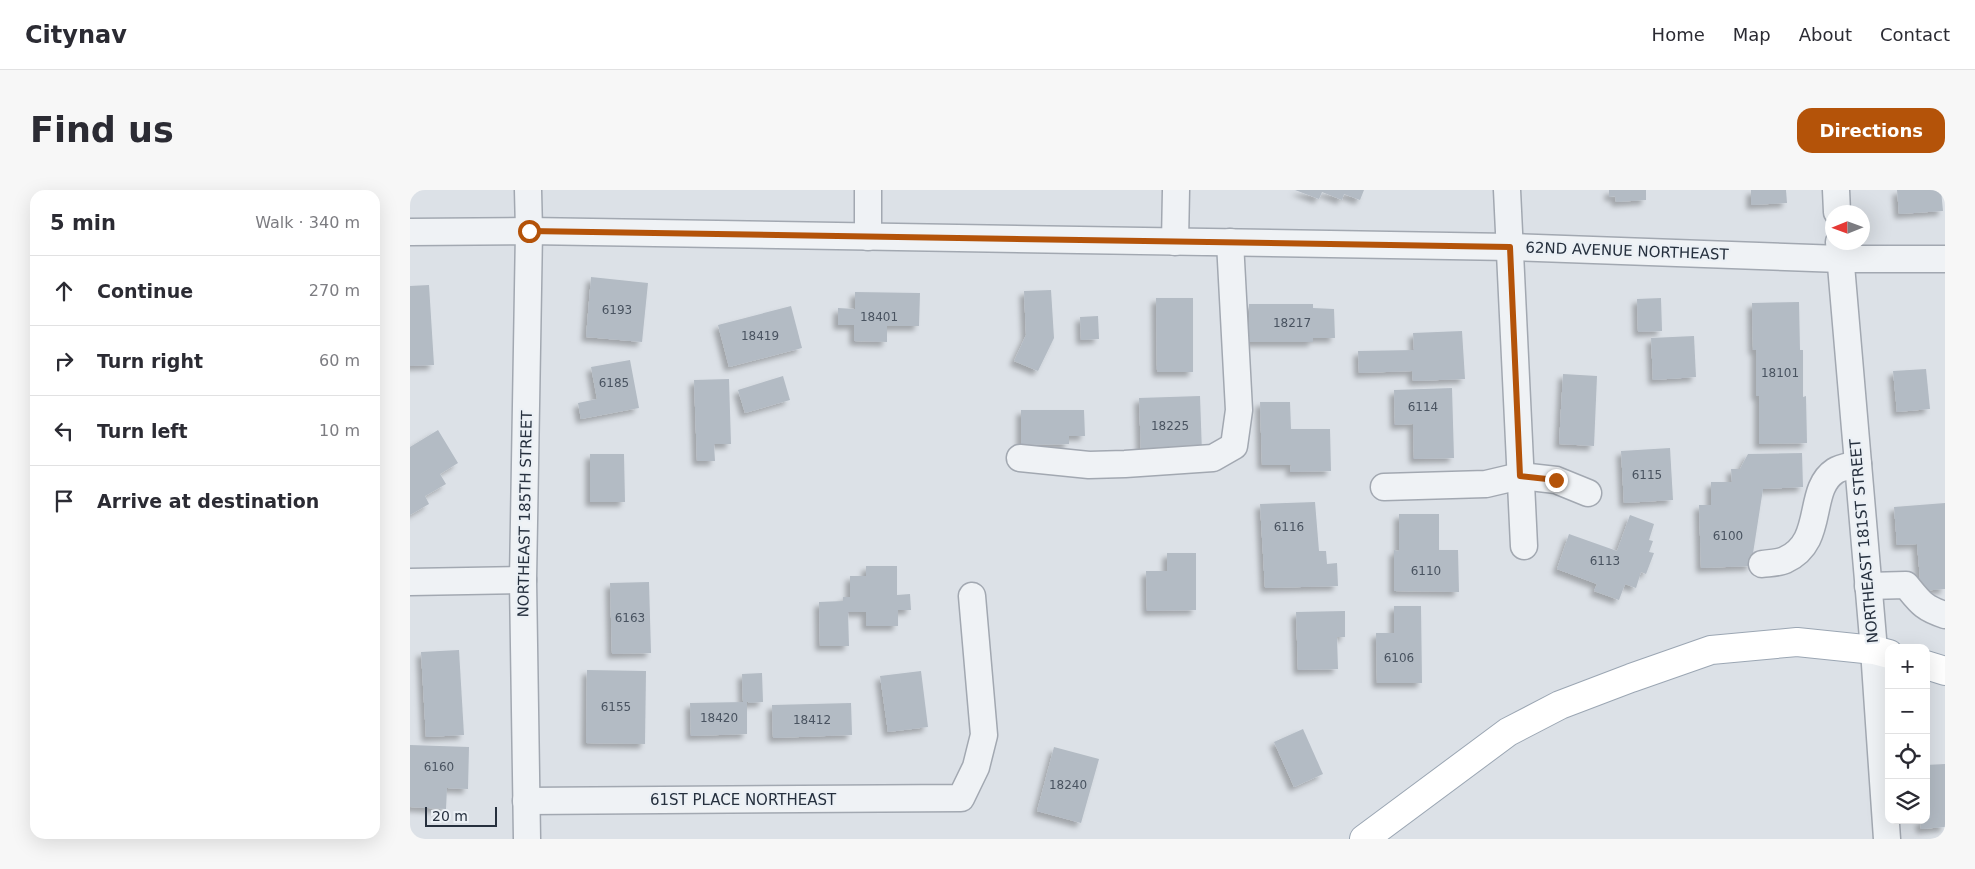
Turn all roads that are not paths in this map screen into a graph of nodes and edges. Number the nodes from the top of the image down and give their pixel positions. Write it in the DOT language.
graph roads {
  1 [pos="528,190"];
  2 [pos="868,190"];
  3 [pos="1176,190"];
  4 [pos="1507,190"];
  5 [pos="1836,190"];
  6 [pos="1837,205"];
  7 [pos="529,231"];
  8 [pos="410,232"];
  9 [pos="868,237"];
  10 [pos="1175,242"];
  11 [pos="1230,242"];
  12 [pos="1510,247"];
  13 [pos="1840,251"];
  14 [pos="1945,259"];
  15 [pos="1020,458"];
  16 [pos="1858,464"];
  17 [pos="1520,476"];
  18 [pos="1384,487"];
  19 [pos="1588,493"];
  20 [pos="1524,546"];
  21 [pos="1762,564"];
  22 [pos="523,580"];
  23 [pos="410,582"];
  24 [pos="1868,586"];
  25 [pos="972,596"];
  26 [pos="1945,615"];
  27 [pos="1881,652"];
  28 [pos="1945,666"];
  29 [pos="1930,667"];
  30 [pos="1945,671"];
  31 [pos="526,801"];
  32 [pos="527,839"];
  33 [pos="1364,839"];
  34 [pos="1887,839"];
  1 -- 7 [label="street, NORTHEAST 185TH STREET"];
  2 -- 9 [label="street"];
  3 -- 10 [label="street"];
  4 -- 12 [label="street"];
  5 -- 6 [label="street"];
  7 -- 8 [label="street, 62ND AVENUE NORTHEAST"];
  7 -- 9 [label="street, 62ND AVENUE NORTHEAST"];
  7 -- 22 [label="street, NORTHEAST 185TH STREET"];
  9 -- 10 [label="street, 62ND AVENUE NORTHEAST"];
  10 -- 11 [label="street, 62ND AVENUE NORTHEAST"];
  11 -- 12 [label="street, 62ND AVENUE NORTHEAST"];
  11 -- 15 [label="street"];
  12 -- 13 [label="street, 62ND AVENUE NORTHEAST"];
  12 -- 17 [label="street"];
  13 -- 14 [label="street, 62ND AVENUE NORTHEAST"];
  13 -- 16 [label="street, NORTHEAST 181ST STREET"];
  16 -- 21 [label="street"];
  16 -- 24 [label="street, NORTHEAST 181ST STREET"];
  17 -- 18 [label="street"];
  17 -- 19 [label="street"];
  17 -- 20 [label="street"];
  22 -- 23 [label="street"];
  22 -- 31 [label="street, NORTHEAST 185TH STREET"];
  24 -- 26 [label="street"];
  24 -- 27 [label="street, NORTHEAST 181ST STREET"];
  25 -- 31 [label="street, 61ST PLACE NORTHEAST"];
  27 -- 33 [label="main road"];
  27 -- 34 [label="street, NORTHEAST 181ST STREET"];
  28 -- 30 [label="street"];
  29 -- 30 [label="main road"];
  31 -- 32 [label="street, NORTHEAST 185TH STREET"];
}
